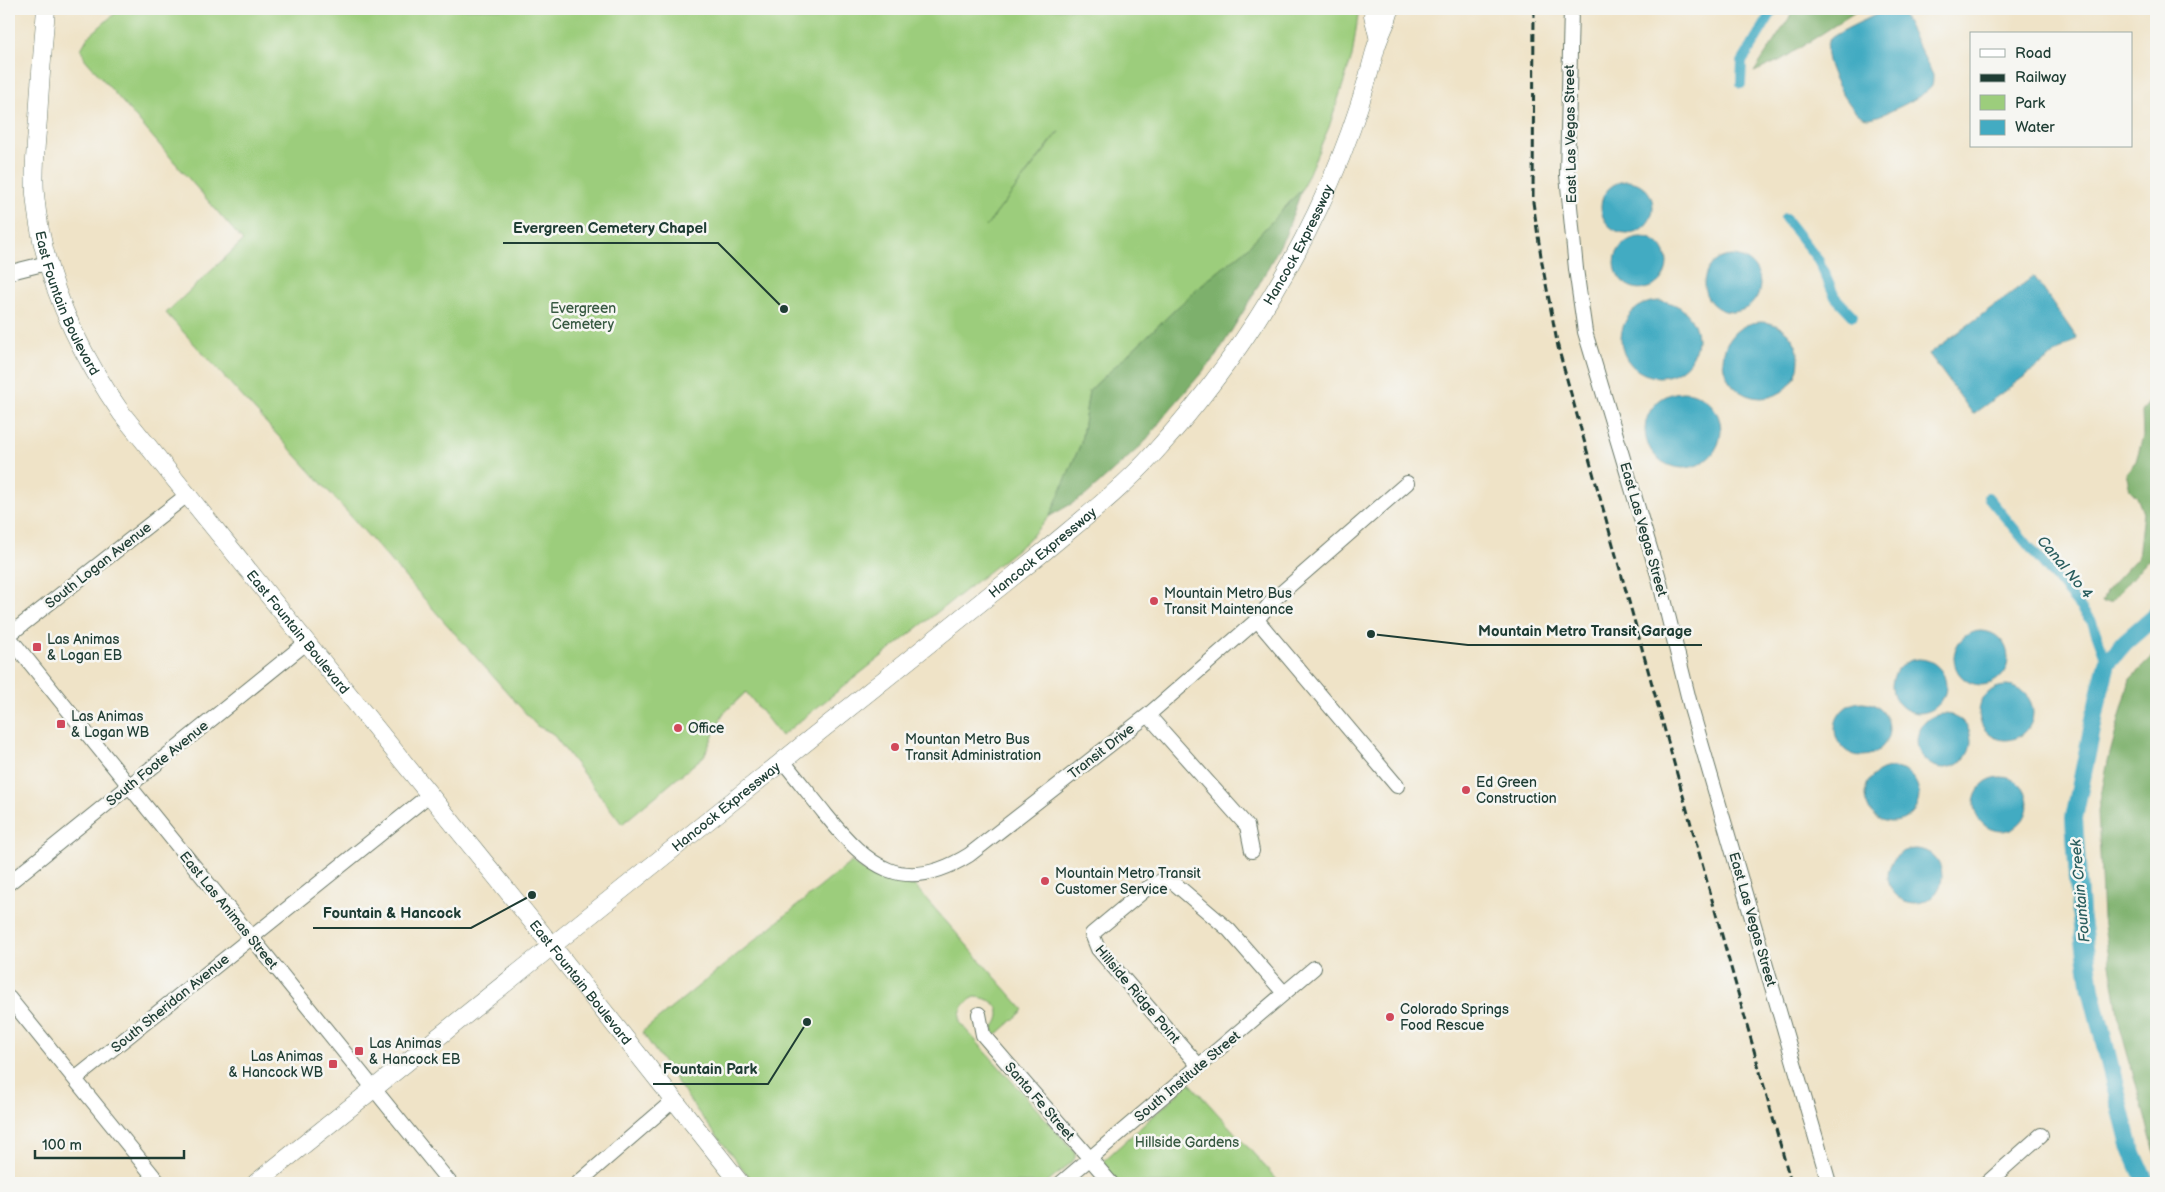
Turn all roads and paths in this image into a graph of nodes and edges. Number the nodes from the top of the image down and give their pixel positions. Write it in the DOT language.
graph roads {
  1 [pos="46,9"];
  2 [pos="1374,9"];
  3 [pos="1390,9"];
  4 [pos="1571,9"];
  5 [pos="1378,36"];
  6 [pos="47,263"];
  7 [pos="9,269"];
  8 [pos="1406,483"];
  9 [pos="187,495"];
  10 [pos="1257,620"];
  11 [pos="9,636"];
  12 [pos="306,643"];
  13 [pos="1148,715"];
  14 [pos="783,761"];
  15 [pos="128,786"];
  16 [pos="1397,786"];
  17 [pos="429,795"];
  18 [pos="1252,851"];
  19 [pos="9,883"];
  20 [pos="251,938"];
  21 [pos="552,946"];
  22 [pos="1314,968"];
  23 [pos="1284,993"];
  24 [pos="9,998"];
  25 [pos="979,1014"];
  26 [pos="1199,1066"];
  27 [pos="75,1079"];
  28 [pos="374,1089"];
  29 [pos="674,1099"];
  30 [pos="2041,1135"];
  31 [pos="1090,1159"];
  32 [pos="159,1183"];
  33 [pos="256,1183"];
  34 [pos="450,1183"];
  35 [pos="578,1183"];
  36 [pos="740,1183"];
  37 [pos="1061,1183"];
  38 [pos="1111,1183"];
  39 [pos="1829,1183"];
  40 [pos="1987,1183"];
  1 -- 6 [label="main road, East Fountain Boulevard"];
  2 -- 5 [label="main road, Hancock Expressway"];
  3 -- 5 [label="main road, Hancock Expressway"];
  4 -- 39 [label="street, East Las Vegas Street"];
  5 -- 14 [label="main road, Hancock Expressway"];
  6 -- 7 [label="street"];
  6 -- 9 [label="main road, East Fountain Boulevard"];
  8 -- 10 [label="street, Transit Drive"];
  9 -- 11 [label="street, South Logan Avenue"];
  9 -- 12 [label="main road, East Fountain Boulevard"];
  10 -- 13 [label="street, Transit Drive"];
  10 -- 16 [label="street"];
  11 -- 15 [label="street, East Las Animas Street"];
  12 -- 15 [label="street, South Foote Avenue"];
  12 -- 17 [label="main road, East Fountain Boulevard"];
  13 -- 14 [label="street, Transit Drive"];
  13 -- 18 [label="street"];
  14 -- 21 [label="main road, Hancock Expressway"];
  15 -- 19 [label="street, South Foote Avenue"];
  15 -- 20 [label="street, East Las Animas Street"];
  17 -- 20 [label="street, South Sheridan Avenue"];
  17 -- 21 [label="main road, East Fountain Boulevard"];
  20 -- 27 [label="street, South Sheridan Avenue"];
  20 -- 28 [label="street, East Las Animas Street"];
  21 -- 28 [label="main road, Hancock Expressway"];
  21 -- 29 [label="main road, East Fountain Boulevard"];
  22 -- 23 [label="street, South Institute Street"];
  23 -- 26 [label="street, South Institute Street"];
  23 -- 26 [label="street, Hillside Ridge Point"];
  24 -- 27 [label="street"];
  25 -- 31 [label="street, Santa Fe Street"];
  26 -- 31 [label="street, South Institute Street"];
  27 -- 32 [label="street"];
  28 -- 33 [label="main road, Hancock Expressway"];
  28 -- 34 [label="street, East Las Animas Street"];
  29 -- 35 [label="street"];
  29 -- 36 [label="main road, East Fountain Boulevard"];
  30 -- 40 [label="street"];
  31 -- 37 [label="street, South Institute Street"];
  31 -- 38 [label="street, Santa Fe Street"];
}
